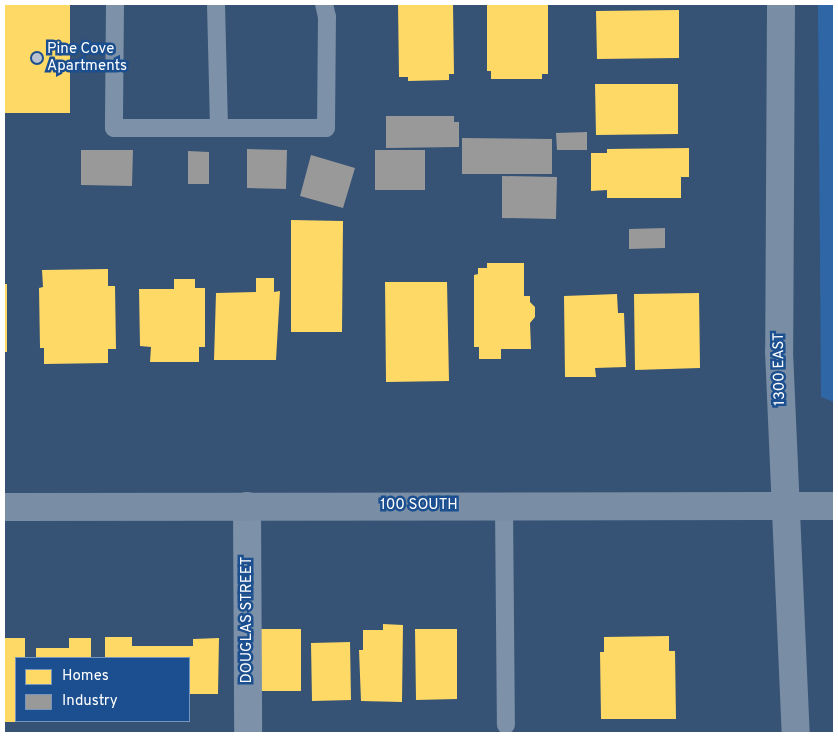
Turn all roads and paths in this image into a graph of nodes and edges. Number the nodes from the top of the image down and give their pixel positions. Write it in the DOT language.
graph roads {
  1 [pos="115,4"];
  2 [pos="216,4"];
  3 [pos="324,4"];
  4 [pos="781,4"];
  5 [pos="219,128"];
  6 [pos="247,506"];
  7 [pos="504,506"];
  8 [pos="785,506"];
  9 [pos="834,506"];
  10 [pos="4,507"];
  11 [pos="506,725"];
  12 [pos="248,733"];
  13 [pos="796,733"];
  1 -- 5 [label="lane"];
  2 -- 5 [label="lane"];
  3 -- 5 [label="lane"];
  4 -- 8 [label="main road, 1300 EAST"];
  6 -- 7 [label="main road, 100 SOUTH"];
  6 -- 10 [label="main road, 100 SOUTH"];
  6 -- 12 [label="street, DOUGLAS STREET"];
  7 -- 8 [label="main road, 100 SOUTH"];
  7 -- 11 [label="lane"];
  8 -- 9 [label="main road, 100 SOUTH"];
  8 -- 13 [label="main road, 1300 EAST"];
}
